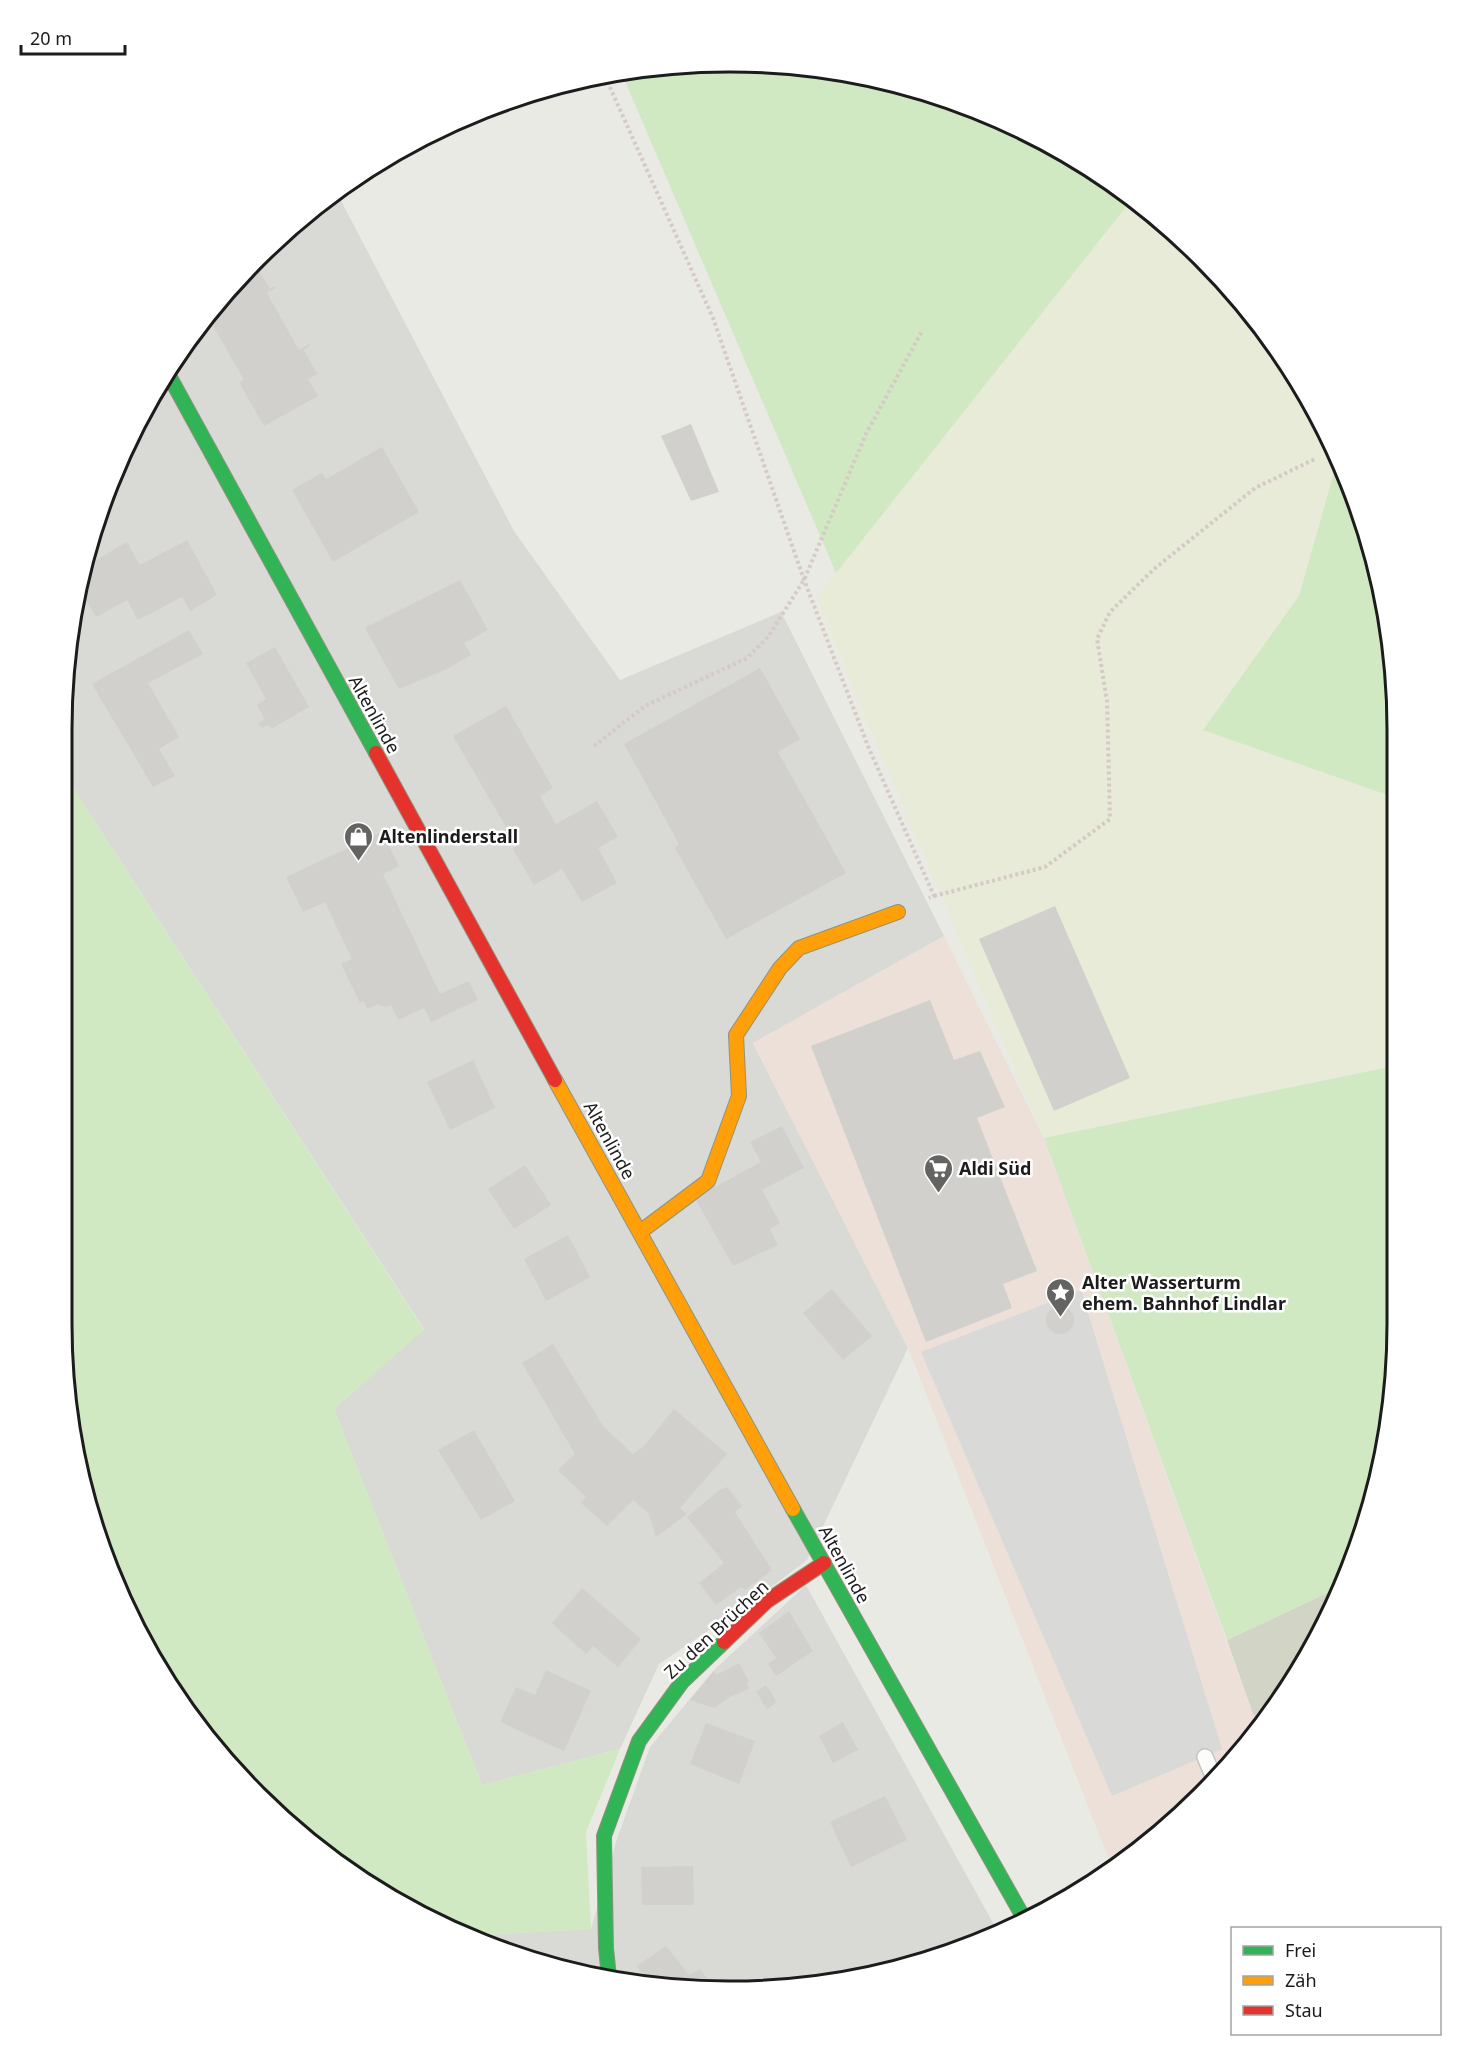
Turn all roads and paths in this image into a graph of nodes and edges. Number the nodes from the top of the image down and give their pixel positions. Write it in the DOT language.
graph roads {
  1 [pos="609,84"];
  2 [pos="922,331"];
  3 [pos="172,381"];
  4 [pos="1316,459"];
  5 [pos="804,580"];
  6 [pos="594,746"];
  7 [pos="934,897"];
  8 [pos="898,912"];
  9 [pos="640,1232"];
  10 [pos="824,1563"];
  11 [pos="1204,1756"];
  12 [pos="1210,1771"];
  13 [pos="1021,1913"];
  14 [pos="608,1969"];
  1 -- 5 [label="path"];
  2 -- 5 [label="path"];
  3 -- 9 [label="street, Altenlinde"];
  4 -- 7 [label="path"];
  5 -- 6 [label="path"];
  5 -- 7 [label="path"];
  7 -- 8 [label="path"];
  8 -- 9 [label="street"];
  9 -- 10 [label="street, Altenlinde"];
  10 -- 13 [label="street, Altenlinde"];
  10 -- 14 [label="street, Zu den Brüchen"];
  11 -- 12 [label="lane"];
}
